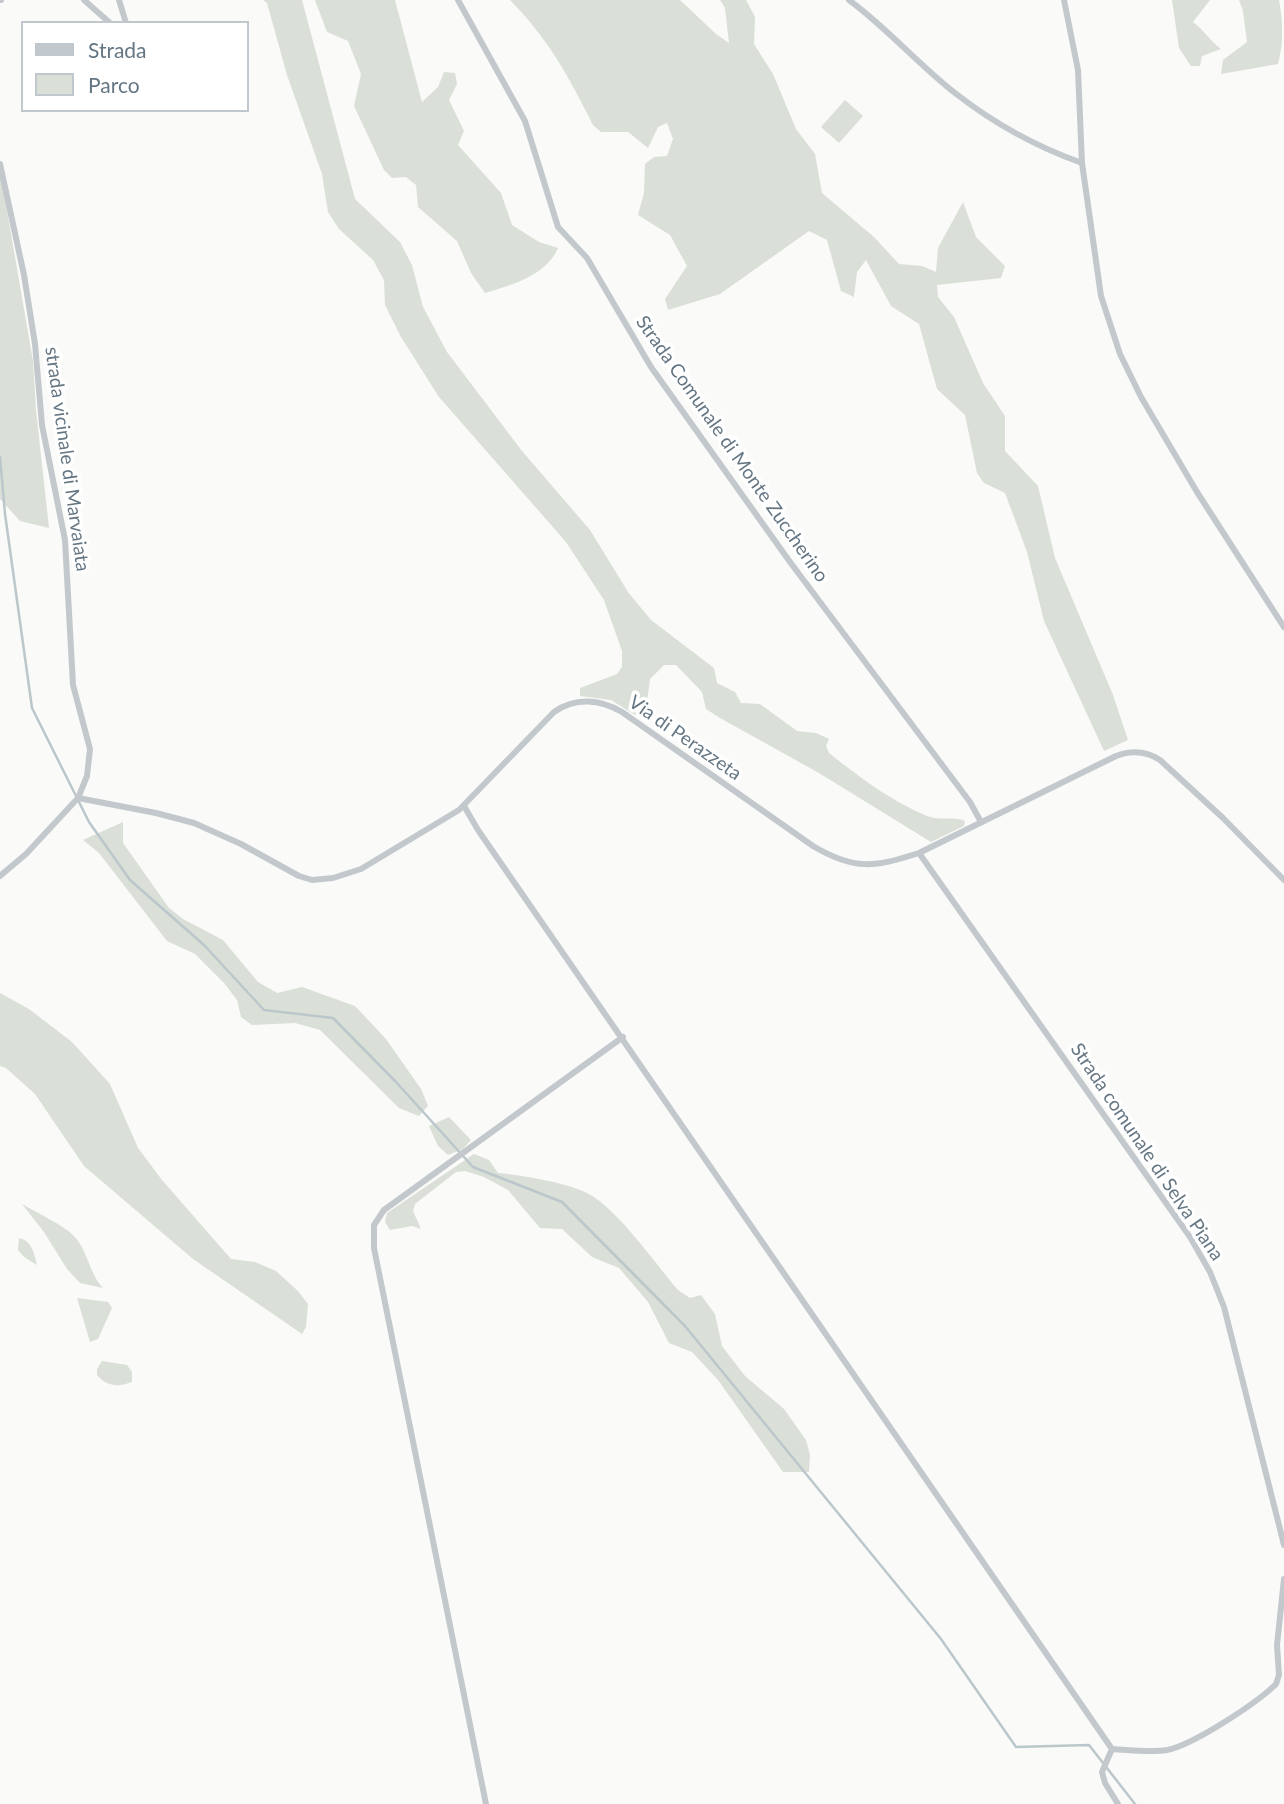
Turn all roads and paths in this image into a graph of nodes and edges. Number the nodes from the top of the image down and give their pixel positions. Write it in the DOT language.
graph roads {
  1 [pos="84,0"];
  2 [pos="119,0"];
  3 [pos="458,0"];
  4 [pos="849,0"];
  5 [pos="1064,0"];
  6 [pos="108,21"];
  7 [pos="126,21"];
  8 [pos="1082,163"];
  9 [pos="0,164"];
  10 [pos="1284,627"];
  11 [pos="78,798"];
  12 [pos="464,806"];
  13 [pos="981,822"];
  14 [pos="919,853"];
  15 [pos="0,876"];
  16 [pos="1284,880"];
  17 [pos="622,1037"];
  18 [pos="1284,1545"];
  19 [pos="1284,1579"];
  20 [pos="1112,1749"];
  21 [pos="485,1804"];
  22 [pos="1118,1804"];
  1 -- 6 [label="street"];
  2 -- 7 [label="street"];
  3 -- 13 [label="street, Strada Comunale di Monte Zuccherino"];
  4 -- 8 [label="street"];
  5 -- 8 [label="street"];
  8 -- 10 [label="street"];
  9 -- 11 [label="street, strada vicinale di Marvaiata"];
  11 -- 12 [label="street, Via di Perazzeta"];
  11 -- 15 [label="street"];
  12 -- 14 [label="street, Via di Perazzeta"];
  12 -- 17 [label="street"];
  13 -- 14 [label="street, Via di Perazzeta"];
  13 -- 16 [label="street, Via di Perazzeta"];
  14 -- 18 [label="street, Strada comunale di Selva Piana"];
  17 -- 20 [label="street"];
  17 -- 21 [label="street"];
  19 -- 20 [label="street"];
  20 -- 22 [label="street"];
}
